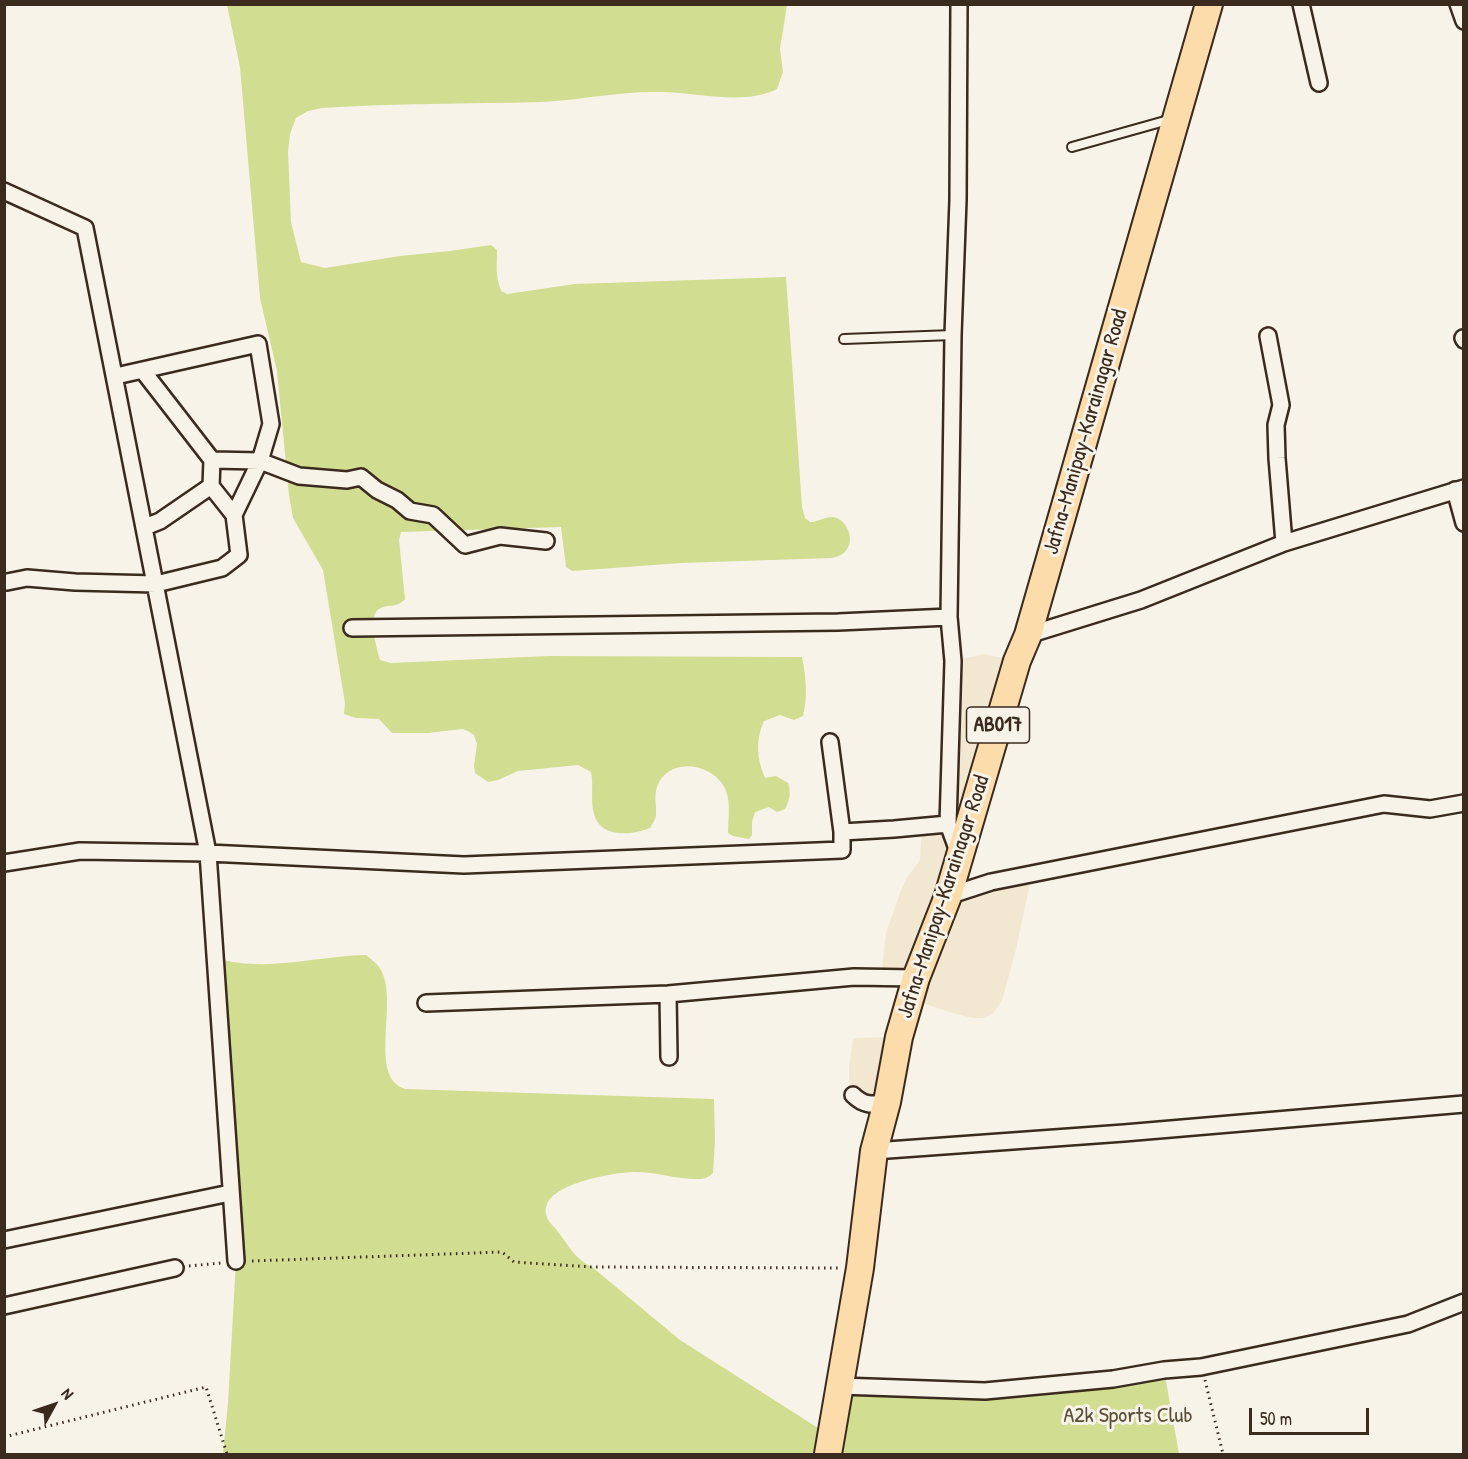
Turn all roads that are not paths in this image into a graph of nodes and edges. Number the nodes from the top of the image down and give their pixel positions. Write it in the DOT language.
graph roads {
  1 [pos="959,4"];
  2 [pos="1209,4"];
  3 [pos="1301,4"];
  4 [pos="1458,4"];
  5 [pos="1464,21"];
  6 [pos="1319,83"];
  7 [pos="1177,117"];
  8 [pos="1072,147"];
  9 [pos="4,191"];
  10 [pos="953,334"];
  11 [pos="1269,336"];
  12 [pos="844,339"];
  13 [pos="143,371"];
  14 [pos="116,376"];
  15 [pos="212,460"];
  16 [pos="260,462"];
  17 [pos="211,486"];
  18 [pos="1459,489"];
  19 [pos="234,515"];
  20 [pos="1464,523"];
  21 [pos="145,527"];
  22 [pos="546,541"];
  23 [pos="1284,543"];
  24 [pos="7,582"];
  25 [pos="156,584"];
  26 [pos="949,617"];
  27 [pos="352,628"];
  28 [pos="1028,635"];
  29 [pos="830,742"];
  30 [pos="1464,803"];
  31 [pos="948,824"];
  32 [pos="842,832"];
  33 [pos="208,853"];
  34 [pos="959,854"];
  35 [pos="4,863"];
  36 [pos="948,896"];
  37 [pos="916,978"];
  38 [pos="668,994"];
  39 [pos="426,1003"];
  40 [pos="669,1057"];
  41 [pos="853,1095"];
  42 [pos="887,1102"];
  43 [pos="1464,1104"];
  44 [pos="874,1151"];
  45 [pos="230,1193"];
  46 [pos="4,1240"];
  47 [pos="236,1261"];
  48 [pos="175,1268"];
  49 [pos="1464,1302"];
  50 [pos="4,1306"];
  51 [pos="840,1386"];
  52 [pos="828,1455"];
  1 -- 10 [label="street"];
  2 -- 7 [label="main road, Jafna-Manipay-Karainagar Road / AB017"];
  3 -- 6 [label="street"];
  4 -- 5 [label="street"];
  7 -- 8 [label="lane"];
  7 -- 28 [label="main road, Jafna-Manipay-Karainagar Road / AB017"];
  9 -- 14 [label="street"];
  10 -- 12 [label="lane"];
  10 -- 26 [label="street"];
  11 -- 23 [label="street"];
  13 -- 14 [label="street"];
  13 -- 15 [label="street"];
  13 -- 16 [label="street"];
  14 -- 21 [label="street"];
  15 -- 16 [label="street"];
  15 -- 17 [label="street"];
  16 -- 19 [label="street"];
  16 -- 22 [label="street"];
  17 -- 19 [label="street"];
  17 -- 21 [label="street"];
  18 -- 20 [label="street"];
  18 -- 23 [label="street"];
  19 -- 25 [label="street"];
  21 -- 25 [label="street"];
  23 -- 28 [label="street"];
  24 -- 25 [label="street"];
  25 -- 33 [label="street"];
  26 -- 27 [label="street"];
  26 -- 31 [label="street"];
  28 -- 34 [label="main road, Jafna-Manipay-Karainagar Road / AB017"];
  29 -- 32 [label="street"];
  30 -- 36 [label="street"];
  31 -- 32 [label="street"];
  31 -- 34 [label="street"];
  32 -- 33 [label="street"];
  33 -- 35 [label="street"];
  33 -- 45 [label="street"];
  34 -- 36 [label="main road, Jafna-Manipay-Karainagar Road / AB017"];
  36 -- 37 [label="main road, Jafna-Manipay-Karainagar Road / AB017"];
  37 -- 38 [label="street"];
  37 -- 42 [label="main road, Jafna-Manipay-Karainagar Road / AB017"];
  38 -- 39 [label="street"];
  38 -- 40 [label="street"];
  41 -- 42 [label="street"];
  42 -- 44 [label="main road, Jafna-Manipay-Karainagar Road / AB017"];
  43 -- 44 [label="street"];
  44 -- 51 [label="main road, Jafna-Manipay-Karainagar Road / AB017"];
  45 -- 46 [label="street"];
  45 -- 47 [label="street"];
  48 -- 50 [label="street"];
  49 -- 51 [label="street"];
  51 -- 52 [label="main road, Jafna-Manipay-Karainagar Road / AB017"];
}
